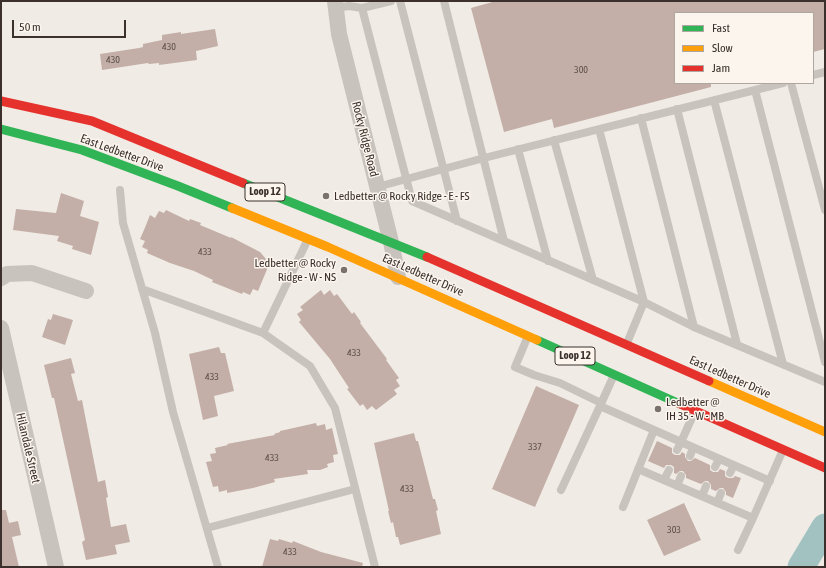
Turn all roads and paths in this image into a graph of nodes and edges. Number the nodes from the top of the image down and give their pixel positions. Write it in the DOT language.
graph roads {
  1 [pos="391,1"];
  2 [pos="400,1"];
  3 [pos="444,1"];
  4 [pos="336,5"];
  5 [pos="362,8"];
  6 [pos="825,72"];
  7 [pos="814,75"];
  8 [pos="779,84"];
  9 [pos="792,84"];
  10 [pos="755,90"];
  11 [pos="714,100"];
  12 [pos="1,101"];
  13 [pos="677,109"];
  14 [pos="642,118"];
  15 [pos="1,129"];
  16 [pos="600,129"];
  17 [pos="554,140"];
  18 [pos="518,149"];
  19 [pos="484,158"];
  20 [pos="443,168"];
  21 [pos="406,178"];
  22 [pos="377,187"];
  23 [pos="120,190"];
  24 [pos="825,210"];
  25 [pos="457,221"];
  26 [pos="309,239"];
  27 [pos="504,241"];
  28 [pos="391,242"];
  29 [pos="548,261"];
  30 [pos="398,277"];
  31 [pos="1,278"];
  32 [pos="593,280"];
  33 [pos="142,289"];
  34 [pos="86,291"];
  35 [pos="644,302"];
  36 [pos="694,327"];
  37 [pos="1,328"];
  38 [pos="263,333"];
  39 [pos="528,335"];
  40 [pos="626,344"];
  41 [pos="737,344"];
  42 [pos="622,356"];
  43 [pos="825,362"];
  44 [pos="783,364"];
  45 [pos="616,371"];
  46 [pos="825,382"];
  47 [pos="601,404"];
  48 [pos="696,410"];
  49 [pos="824,429"];
  50 [pos="654,430"];
  51 [pos="679,446"];
  52 [pos="785,446"];
  53 [pos="693,448"];
  54 [pos="690,456"];
  55 [pos="718,459"];
  56 [pos="734,465"];
  57 [pos="715,467"];
  58 [pos="825,468"];
  59 [pos="638,469"];
  60 [pos="668,470"];
  61 [pos="730,473"];
  62 [pos="681,476"];
  63 [pos="664,480"];
  64 [pos="770,481"];
  65 [pos="677,486"];
  66 [pos="706,486"];
  67 [pos="355,489"];
  68 [pos="561,490"];
  69 [pos="721,493"];
  70 [pos="702,496"];
  71 [pos="717,503"];
  72 [pos="624,507"];
  73 [pos="753,518"];
  74 [pos="207,528"];
  75 [pos="738,550"];
  76 [pos="56,567"];
  77 [pos="218,567"];
  78 [pos="376,567"];
  1 -- 5 [label="lane"];
  2 -- 20 [label="lane"];
  3 -- 19 [label="lane"];
  4 -- 5 [label="lane"];
  4 -- 22 [label="street, Rocky Ridge Road"];
  5 -- 21 [label="lane"];
  6 -- 7 [label="lane"];
  8 -- 10 [label="lane"];
  9 -- 24 [label="lane"];
  10 -- 11 [label="lane"];
  10 -- 43 [label="lane"];
  11 -- 13 [label="lane"];
  11 -- 44 [label="lane"];
  12 -- 28 [label="main road, East Ledbetter Drive / Loop 12"];
  13 -- 14 [label="lane"];
  13 -- 41 [label="lane"];
  14 -- 16 [label="lane"];
  14 -- 36 [label="lane"];
  15 -- 26 [label="main road, East Ledbetter Drive / Loop 12"];
  16 -- 17 [label="lane"];
  16 -- 35 [label="lane"];
  17 -- 18 [label="lane"];
  17 -- 32 [label="lane"];
  18 -- 19 [label="lane"];
  18 -- 29 [label="lane"];
  19 -- 20 [label="lane"];
  19 -- 27 [label="lane"];
  20 -- 21 [label="lane"];
  20 -- 25 [label="lane"];
  21 -- 22 [label="lane"];
  21 -- 25 [label="lane"];
  22 -- 28 [label="street, Rocky Ridge Road"];
  23 -- 33 [label="lane"];
  25 -- 27 [label="lane"];
  26 -- 30 [label="main road, East Ledbetter Drive / Loop 12"];
  26 -- 38 [label="lane"];
  27 -- 29 [label="lane"];
  28 -- 30 [label="street, Rocky Ridge Road"];
  28 -- 40 [label="main road, East Ledbetter Drive / Loop 12"];
  29 -- 32 [label="lane"];
  30 -- 39 [label="main road, East Ledbetter Drive / Loop 12"];
  31 -- 34 [label="street"];
  32 -- 35 [label="lane"];
  33 -- 38 [label="lane"];
  33 -- 74 [label="lane"];
  35 -- 36 [label="lane"];
  35 -- 40 [label="lane"];
  36 -- 41 [label="lane"];
  37 -- 76 [label="street, Hilandale Street"];
  38 -- 67 [label="lane"];
  39 -- 45 [label="main road, East Ledbetter Drive / Loop 12"];
  39 -- 47 [label="lane"];
  40 -- 42 [label="main road"];
  40 -- 49 [label="main road, East Ledbetter Drive / Loop 12"];
  41 -- 44 [label="lane"];
  44 -- 46 [label="lane"];
  45 -- 47 [label="lane"];
  45 -- 48 [label="main road, East Ledbetter Drive / Loop 12"];
  47 -- 50 [label="lane"];
  47 -- 68 [label="lane"];
  48 -- 51 [label="lane"];
  48 -- 52 [label="main road, East Ledbetter Drive / Loop 12"];
  50 -- 51 [label="lane"];
  50 -- 59 [label="lane"];
  51 -- 53 [label="lane"];
  52 -- 58 [label="main road, East Ledbetter Drive / Loop 12"];
  52 -- 64 [label="lane"];
  53 -- 54 [label="lane"];
  53 -- 55 [label="lane"];
  55 -- 56 [label="lane"];
  55 -- 57 [label="lane"];
  56 -- 61 [label="lane"];
  56 -- 64 [label="lane"];
  59 -- 63 [label="lane"];
  59 -- 72 [label="lane"];
  60 -- 63 [label="lane"];
  62 -- 65 [label="lane"];
  63 -- 65 [label="lane"];
  64 -- 73 [label="lane"];
  65 -- 70 [label="lane"];
  66 -- 70 [label="lane"];
  67 -- 74 [label="lane"];
  67 -- 78 [label="lane"];
  69 -- 71 [label="lane"];
  70 -- 71 [label="lane"];
  71 -- 73 [label="lane"];
  73 -- 75 [label="lane"];
  74 -- 77 [label="lane"];
}
